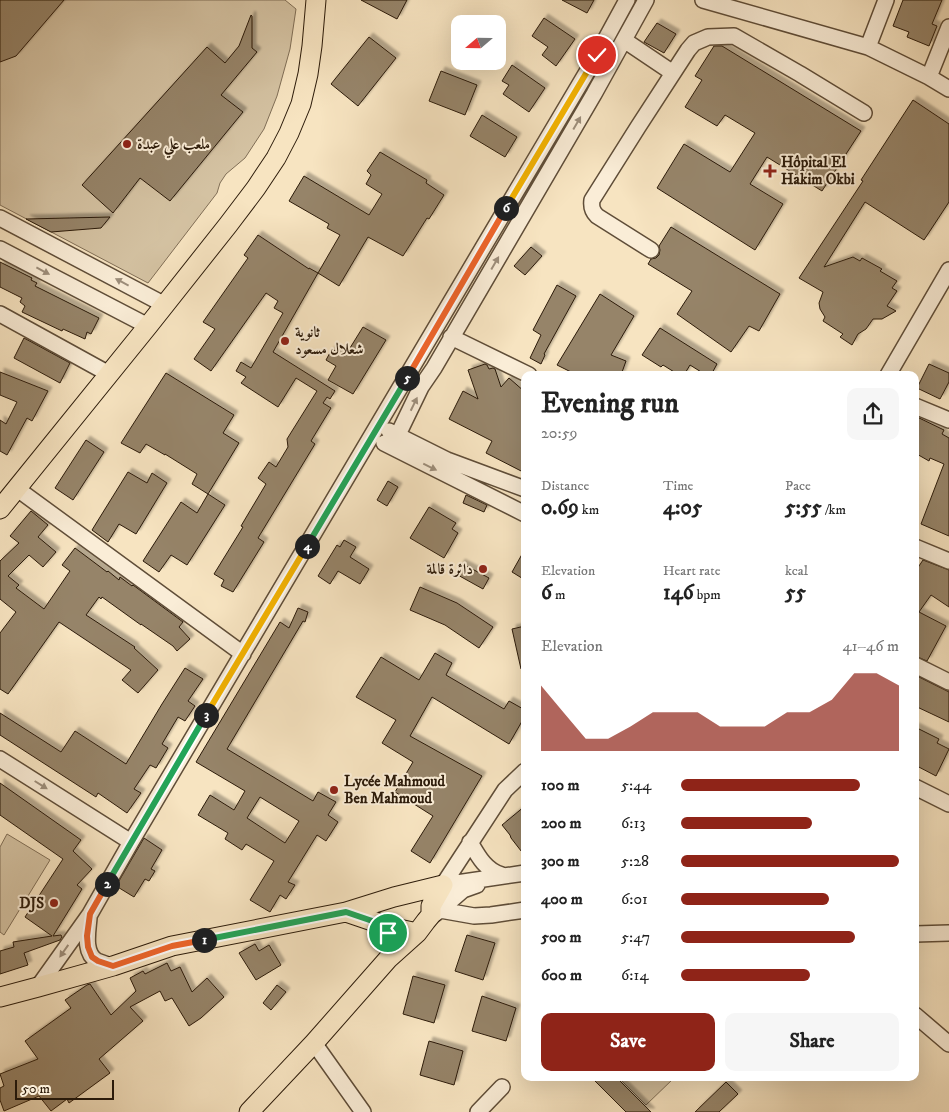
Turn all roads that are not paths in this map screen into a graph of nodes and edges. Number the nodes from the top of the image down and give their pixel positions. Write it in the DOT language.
graph roads {
  1 [pos="316,0"];
  2 [pos="627,0"];
  3 [pos="646,0"];
  4 [pos="703,0"];
  5 [pos="886,0"];
  6 [pos="949,27"];
  7 [pos="624,40"];
  8 [pos="868,47"];
  9 [pos="673,73"];
  10 [pos="929,77"];
  11 [pos="949,89"];
  12 [pos="864,113"];
  13 [pos="0,218"];
  14 [pos="0,249"];
  15 [pos="651,250"];
  16 [pos="949,270"];
  17 [pos="944,288"];
  18 [pos="165,305"];
  19 [pos="0,314"];
  20 [pos="148,326"];
  21 [pos="451,337"];
  22 [pos="521,371"];
  23 [pos="891,371"];
  24 [pos="109,374"];
  25 [pos="919,408"];
  26 [pos="949,420"];
  27 [pos="375,431"];
  28 [pos="395,441"];
  29 [pos="16,488"];
  30 [pos="521,488"];
  31 [pos="0,509"];
  32 [pos="521,512"];
  33 [pos="919,549"];
  34 [pos="949,561"];
  35 [pos="243,654"];
  36 [pos="919,667"];
  37 [pos="949,682"];
  38 [pos="0,759"];
  39 [pos="521,774"];
  40 [pos="919,789"];
  41 [pos="949,804"];
  42 [pos="131,842"];
  43 [pos="470,842"];
  44 [pos="521,873"];
  45 [pos="502,876"];
  46 [pos="443,885"];
  47 [pos="394,897"];
  48 [pos="521,911"];
  49 [pos="346,912"];
  50 [pos="436,913"];
  51 [pos="90,914"];
  52 [pos="390,927"];
  53 [pos="949,932"];
  54 [pos="417,933"];
  55 [pos="919,934"];
  56 [pos="388,959"];
  57 [pos="113,966"];
  58 [pos="38,988"];
  59 [pos="0,997"];
  60 [pos="919,1018"];
  61 [pos="314,1043"];
  62 [pos="949,1044"];
  63 [pos="502,1087"];
  64 [pos="249,1112"];
  65 [pos="362,1112"];
  66 [pos="478,1112"];
  1 -- 18 [label="main road"];
  2 -- 27 [label="street"];
  3 -- 7 [label="street"];
  4 -- 8 [label="street"];
  5 -- 8 [label="street"];
  6 -- 10 [label="street"];
  7 -- 9 [label="street"];
  21 -- 7 [label="street, one-way"];
  8 -- 10 [label="street"];
  9 -- 12 [label="street"];
  9 -- 15 [label="street"];
  10 -- 11 [label="street"];
  18 -- 13 [label="street, one-way"];
  14 -- 20 [label="street, one-way"];
  16 -- 17 [label="street"];
  17 -- 23 [label="street"];
  18 -- 20 [label="main road"];
  19 -- 24 [label="street"];
  20 -- 24 [label="main road"];
  21 -- 22 [label="street"];
  28 -- 21 [label="street, one-way"];
  24 -- 29 [label="main road"];
  25 -- 26 [label="street"];
  27 -- 28 [label="street"];
  27 -- 35 [label="street"];
  28 -- 30 [label="street"];
  28 -- 32 [label="street, one-way"];
  29 -- 31 [label="main road"];
  29 -- 35 [label="street"];
  33 -- 34 [label="street"];
  35 -- 42 [label="street"];
  36 -- 37 [label="street"];
  38 -- 42 [label="street, one-way"];
  39 -- 43 [label="street"];
  40 -- 41 [label="street"];
  42 -- 51 [label="street"];
  43 -- 45 [label="street"];
  43 -- 46 [label="street"];
  44 -- 45 [label="street"];
  45 -- 46 [label="street"];
  45 -- 50 [label="street"];
  46 -- 47 [label="main road"];
  46 -- 50 [label="main road"];
  47 -- 49 [label="main road"];
  47 -- 52 [label="main road"];
  48 -- 50 [label="street"];
  49 -- 52 [label="main road"];
  49 -- 57 [label="main road"];
  50 -- 54 [label="main road"];
  51 -- 57 [label="street"];
  51 -- 58 [label="street, one-way"];
  52 -- 54 [label="main road"];
  52 -- 56 [label="main road"];
  53 -- 55 [label="street"];
  54 -- 56 [label="main road"];
  56 -- 61 [label="main road"];
  57 -- 58 [label="main road"];
  58 -- 59 [label="main road"];
  60 -- 62 [label="street"];
  61 -- 64 [label="main road"];
  61 -- 65 [label="street"];
  63 -- 66 [label="street"];
}
